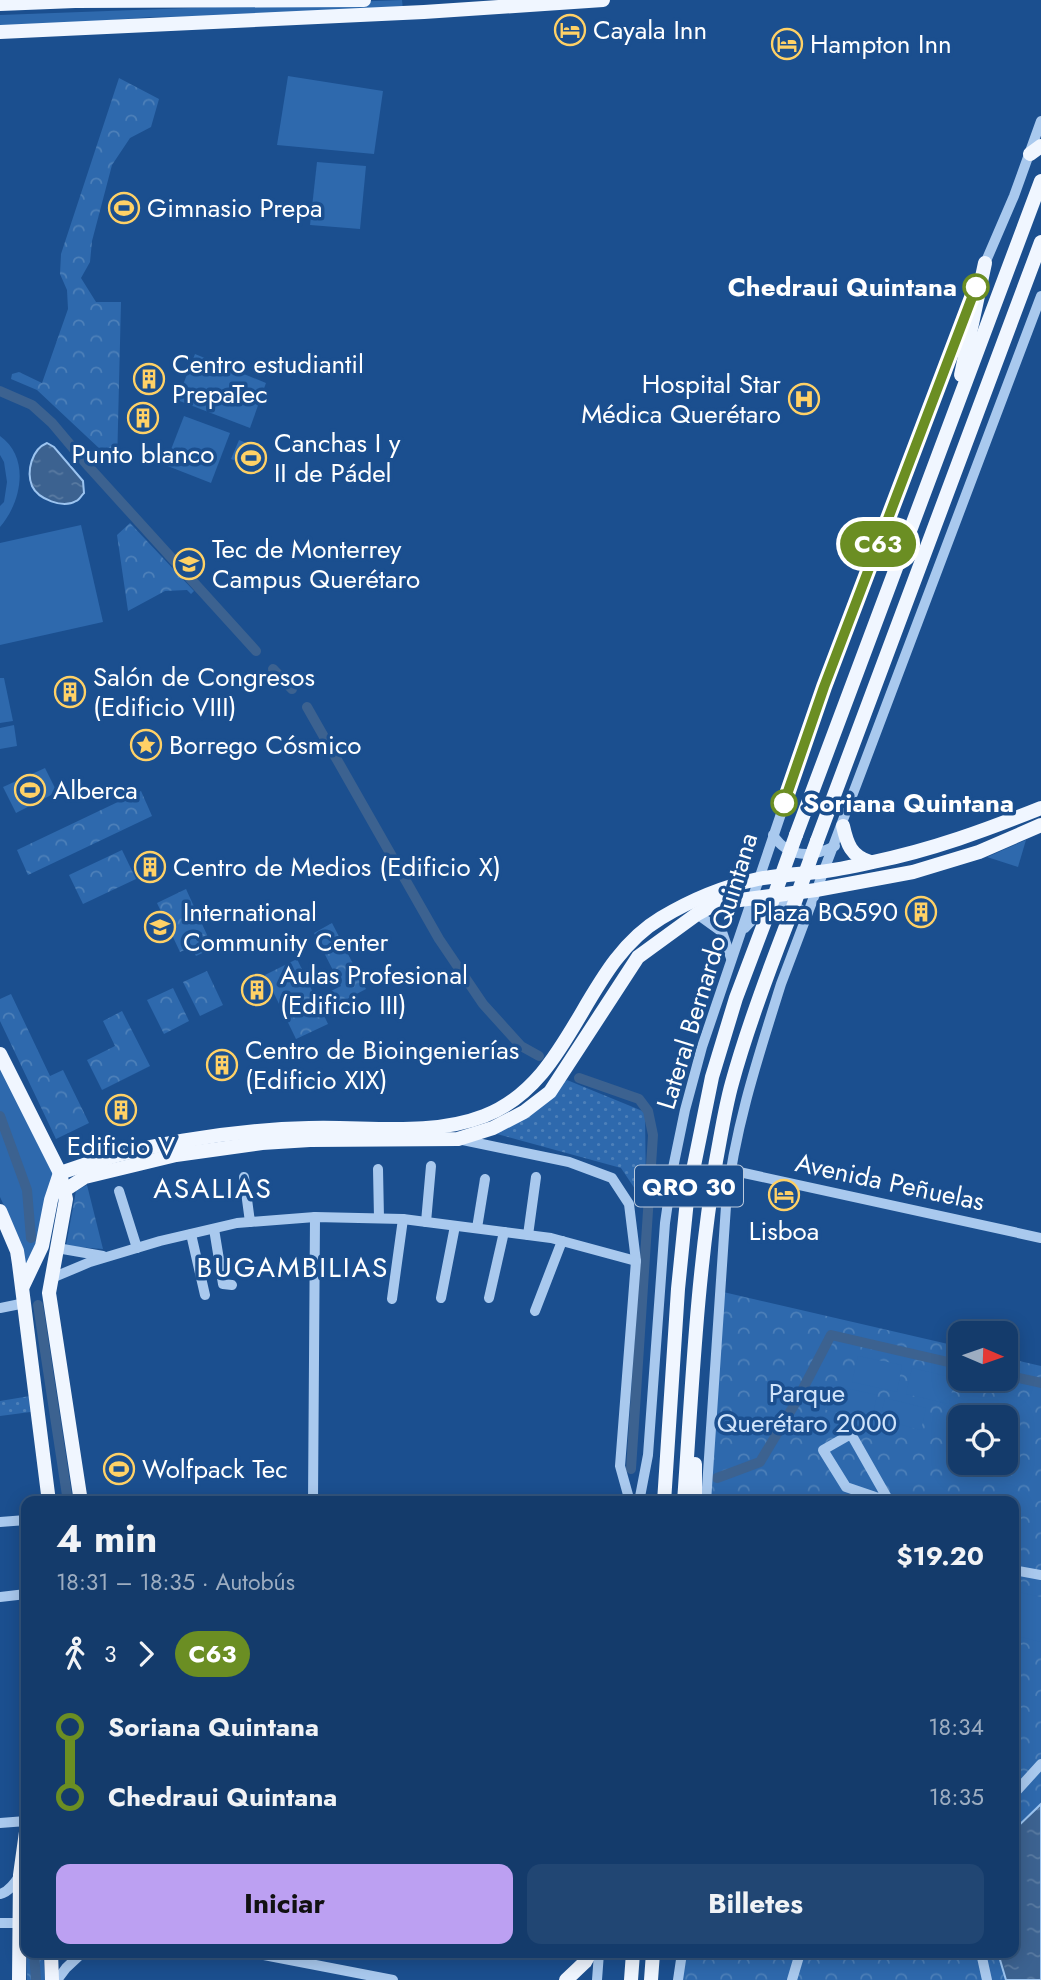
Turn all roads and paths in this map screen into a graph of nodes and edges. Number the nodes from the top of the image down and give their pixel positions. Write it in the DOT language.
graph roads {
  1 [pos="364,0"];
  2 [pos="603,0"];
  3 [pos="21,1"];
  4 [pos="75,1"];
  5 [pos="0,4"];
  6 [pos="424,6"];
  7 [pos="0,32"];
  8 [pos="1041,121"];
  9 [pos="1036,150"];
  10 [pos="1041,181"];
  11 [pos="1041,243"];
  12 [pos="985,263"];
  13 [pos="1041,296"];
  14 [pos="951,423"];
  15 [pos="1041,808"];
  16 [pos="1041,825"];
  17 [pos="843,826"];
  18 [pos="773,835"];
  19 [pos="835,846"];
  20 [pos="872,862"];
  21 [pos="824,872"];
  22 [pos="758,879"];
  23 [pos="816,890"];
  24 [pos="717,897"];
  25 [pos="752,898"];
  26 [pos="697,914"];
  27 [pos="807,915"];
  28 [pos="739,935"];
  29 [pos="731,958"];
  30 [pos="0,1055"];
  31 [pos="458,1139"];
  32 [pos="431,1166"];
  33 [pos="378,1169"];
  34 [pos="730,1170"];
  35 [pos="60,1172"];
  36 [pos="244,1177"];
  37 [pos="536,1177"];
  38 [pos="485,1179"];
  39 [pos="65,1190"];
  40 [pos="119,1191"];
  41 [pos="0,1212"];
  42 [pos="315,1217"];
  43 [pos="379,1218"];
  44 [pos="403,1219"];
  45 [pos="250,1222"];
  46 [pos="426,1222"];
  47 [pos="455,1226"];
  48 [pos="214,1228"];
  49 [pos="477,1228"];
  50 [pos="504,1232"];
  51 [pos="191,1234"];
  52 [pos="528,1235"];
  53 [pos="1041,1238"];
  54 [pos="562,1241"];
  55 [pos="57,1248"];
  56 [pos="137,1248"];
  57 [pos="106,1257"];
  58 [pos="636,1261"];
  59 [pos="52,1278"];
  60 [pos="232,1284"];
  61 [pos="23,1286"];
  62 [pos="205,1295"];
  63 [pos="441,1298"];
  64 [pos="489,1298"];
  65 [pos="392,1299"];
  66 [pos="25,1304"];
  67 [pos="0,1308"];
  68 [pos="535,1311"];
  69 [pos="696,1467"];
  70 [pos="698,1495"];
  71 [pos="48,1496"];
  72 [pos="80,1496"];
  73 [pos="313,1496"];
  74 [pos="628,1496"];
  75 [pos="640,1496"];
  76 [pos="661,1496"];
  77 [pos="874,1496"];
  78 [pos="886,1496"];
  79 [pos="21,1520"];
  80 [pos="0,1522"];
  81 [pos="1019,1571"];
  82 [pos="1041,1575"];
  83 [pos="21,1595"];
  84 [pos="0,1597"];
  85 [pos="1041,1764"];
  86 [pos="1019,1788"];
  87 [pos="21,1821"];
  88 [pos="0,1823"];
  89 [pos="21,1868"];
  90 [pos="20,1875"];
  91 [pos="0,1894"];
  92 [pos="21,1898"];
  93 [pos="0,1914"];
  94 [pos="21,1922"];
  95 [pos="21,1922"];
  96 [pos="0,1923"];
  97 [pos="21,1941"];
  98 [pos="52,1958"];
  99 [pos="77,1958"];
  100 [pos="306,1958"];
  101 [pos="587,1958"];
  102 [pos="598,1958"];
  103 [pos="633,1958"];
  104 [pos="653,1958"];
  105 [pos="676,1958"];
  106 [pos="681,1958"];
  107 [pos="799,1958"];
  108 [pos="982,1958"];
  109 [pos="354,1976"];
  110 [pos="19,1980"];
  111 [pos="55,1980"];
  112 [pos="393,1980"];
  113 [pos="566,1980"];
  114 [pos="597,1980"];
  115 [pos="631,1980"];
  116 [pos="651,1980"];
  117 [pos="676,1980"];
  118 [pos="792,1980"];
  119 [pos="987,1980"];
  1 -- 4 [label="main road"];
  2 -- 6 [label="main road"];
  3 -- 4 [label="main road"];
  3 -- 5 [label="main road"];
  6 -- 7 [label="main road"];
  8 -- 9 [label="street, Lateral Bernardo Quintana"];
  9 -- 12 [label="street, Lateral Bernardo Quintana"];
  10 -- 14 [label="main road, QRO 30"];
  11 -- 69 [label="main road, QRO 30, bridge"];
  12 -- 14 [label="main road"];
  12 -- 18 [label="street, Lateral Bernardo Quintana"];
  13 -- 17 [label="street"];
  14 -- 76 [label="main road, QRO 30, bridge"];
  15 -- 20 [label="main road"];
  16 -- 23 [label="main road"];
  17 -- 19 [label="street"];
  17 -- 20 [label="main road"];
  18 -- 19 [label="street"];
  18 -- 22 [label="street, Lateral Bernardo Quintana"];
  19 -- 21 [label="street"];
  20 -- 21 [label="main road"];
  21 -- 22 [label="main road"];
  21 -- 23 [label="street"];
  22 -- 24 [label="main road"];
  22 -- 25 [label="street, Lateral Bernardo Quintana"];
  23 -- 25 [label="main road"];
  23 -- 27 [label="street"];
  24 -- 25 [label="main road"];
  24 -- 26 [label="main road"];
  24 -- 35 [label="main road"];
  25 -- 28 [label="street, Lateral Bernardo Quintana"];
  26 -- 29 [label="street"];
  26 -- 31 [label="main road"];
  27 -- 28 [label="street"];
  27 -- 34 [label="street"];
  28 -- 29 [label="street, Lateral Bernardo Quintana"];
  29 -- 75 [label="street, Lateral Bernardo Quintana"];
  30 -- 35 [label="main road"];
  31 -- 39 [label="main road"];
  31 -- 58 [label="street"];
  32 -- 46 [label="street"];
  33 -- 43 [label="street"];
  34 -- 53 [label="street, Avenida Peñuelas"];
  34 -- 69 [label="street"];
  35 -- 39 [label="main road"];
  35 -- 61 [label="main road"];
  36 -- 45 [label="street"];
  37 -- 52 [label="street"];
  38 -- 49 [label="street"];
  39 -- 55 [label="main road"];
  40 -- 56 [label="street"];
  41 -- 61 [label="main road"];
  42 -- 43 [label="street"];
  42 -- 45 [label="street"];
  42 -- 73 [label="street"];
  43 -- 44 [label="street"];
  44 -- 46 [label="street"];
  44 -- 65 [label="street"];
  45 -- 48 [label="street"];
  46 -- 47 [label="street"];
  47 -- 49 [label="street"];
  47 -- 63 [label="street"];
  48 -- 51 [label="street"];
  48 -- 60 [label="street"];
  49 -- 50 [label="street"];
  50 -- 52 [label="street"];
  50 -- 64 [label="street"];
  51 -- 56 [label="street"];
  51 -- 62 [label="street"];
  52 -- 54 [label="street"];
  54 -- 58 [label="street"];
  54 -- 68 [label="street"];
  55 -- 57 [label="street"];
  55 -- 59 [label="main road"];
  56 -- 57 [label="street"];
  57 -- 59 [label="street"];
  58 -- 74 [label="street"];
  59 -- 72 [label="main road"];
  61 -- 66 [label="main road"];
  66 -- 67 [label="street"];
  66 -- 71 [label="main road"];
  69 -- 70 [label="main road"];
  77 -- 78 [label="street"];
  79 -- 80 [label="street"];
  81 -- 82 [label="street"];
  83 -- 84 [label="street"];
  85 -- 86 [label="street"];
  87 -- 88 [label="street"];
  89 -- 90 [label="main road"];
  90 -- 91 [label="street"];
  90 -- 92 [label="main road"];
  93 -- 94 [label="street"];
  95 -- 96 [label="street"];
  97 -- 110 [label="main road"];
  98 -- 111 [label="main road"];
  99 -- 111 [label="street"];
  100 -- 109 [label="street"];
  101 -- 113 [label="main road"];
  102 -- 114 [label="street"];
  103 -- 115 [label="main road"];
  104 -- 116 [label="main road"];
  105 -- 117 [label="street"];
  106 -- 117 [label="street"];
  107 -- 118 [label="street"];
  108 -- 119 [label="street"];
  109 -- 112 [label="street"];
}
